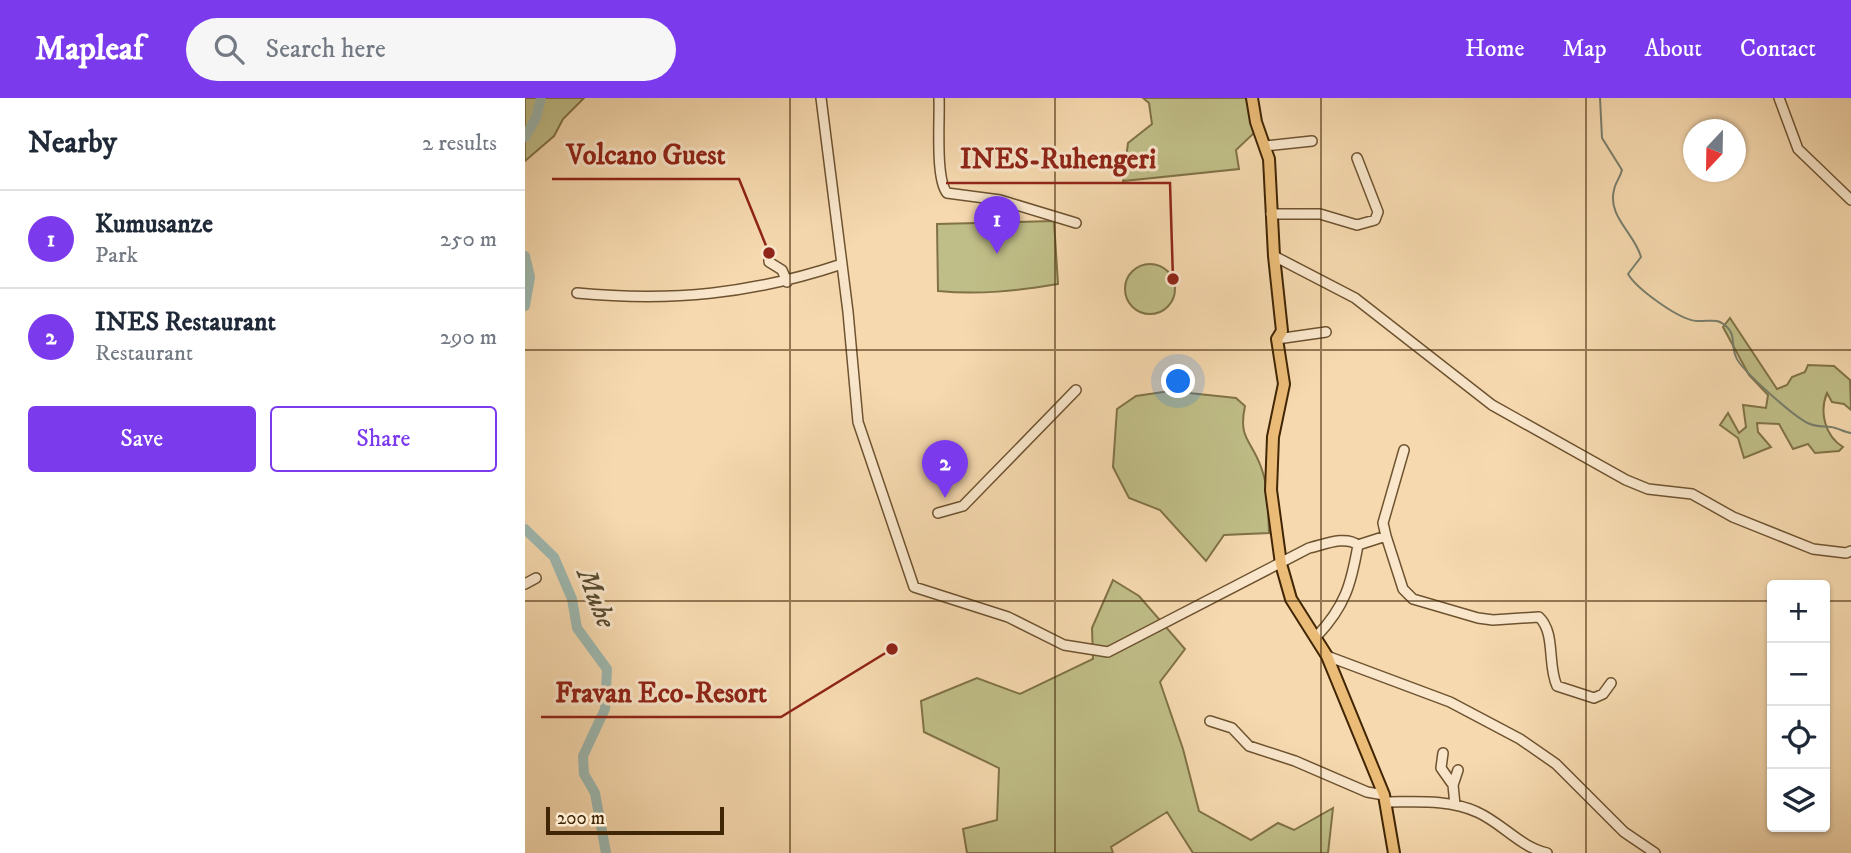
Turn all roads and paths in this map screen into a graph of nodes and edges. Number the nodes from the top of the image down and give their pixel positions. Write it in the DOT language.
graph roads {
  1 [pos="821,98"];
  2 [pos="939,98"];
  3 [pos="1252,98"];
  4 [pos="1779,98"];
  5 [pos="1312,141"];
  6 [pos="1265,146"];
  7 [pos="1357,158"];
  8 [pos="1851,200"];
  9 [pos="1271,214"];
  10 [pos="1076,223"];
  11 [pos="769,251"];
  12 [pos="1273,256"];
  13 [pos="842,264"];
  14 [pos="787,282"];
  15 [pos="577,293"];
  16 [pos="1326,332"];
  17 [pos="1277,339"];
  18 [pos="1076,390"];
  19 [pos="1404,450"];
  20 [pos="938,513"];
  21 [pos="1386,536"];
  22 [pos="1358,545"];
  23 [pos="1851,551"];
  24 [pos="1281,564"];
  25 [pos="536,578"];
  26 [pos="525,584"];
  27 [pos="1317,636"];
  28 [pos="1327,656"];
  29 [pos="1611,683"];
  30 [pos="1210,721"];
  31 [pos="1443,752"];
  32 [pos="1458,770"];
  33 [pos="1453,785"];
  34 [pos="1385,799"];
  35 [pos="1455,804"];
  36 [pos="1394,853"];
  37 [pos="1547,853"];
  38 [pos="1655,853"];
  1 -- 13 [label="street"];
  2 -- 10 [label="street"];
  3 -- 6 [label="main road"];
  4 -- 8 [label="street"];
  5 -- 6 [label="street"];
  6 -- 9 [label="main road"];
  7 -- 9 [label="street"];
  9 -- 12 [label="main road"];
  11 -- 14 [label="street"];
  12 -- 17 [label="main road"];
  12 -- 23 [label="street"];
  13 -- 14 [label="street"];
  13 -- 24 [label="street"];
  14 -- 15 [label="street"];
  16 -- 17 [label="street"];
  17 -- 24 [label="main road"];
  18 -- 20 [label="street"];
  19 -- 21 [label="street"];
  21 -- 22 [label="street"];
  21 -- 29 [label="street"];
  22 -- 24 [label="street"];
  22 -- 27 [label="street"];
  24 -- 27 [label="main road"];
  25 -- 26 [label="street"];
  27 -- 28 [label="main road"];
  28 -- 34 [label="main road"];
  28 -- 38 [label="street"];
  30 -- 34 [label="street"];
  31 -- 33 [label="street"];
  32 -- 33 [label="street"];
  33 -- 35 [label="street"];
  34 -- 35 [label="street"];
  34 -- 36 [label="main road"];
  35 -- 37 [label="street"];
}
